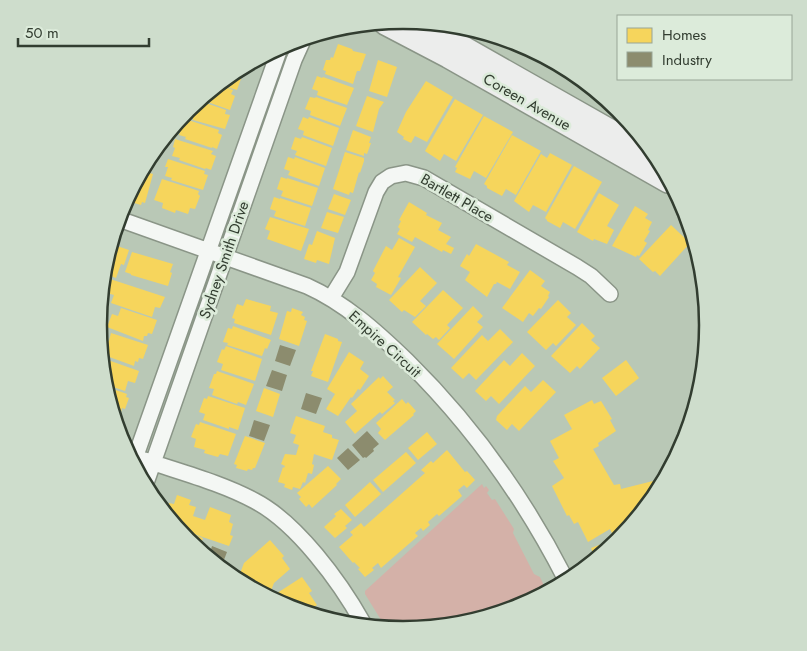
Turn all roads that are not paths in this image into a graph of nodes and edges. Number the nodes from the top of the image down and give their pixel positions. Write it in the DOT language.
graph roads {
  1 [pos="395,29"];
  2 [pos="434,30"];
  3 [pos="300,47"];
  4 [pos="277,57"];
  5 [pos="641,147"];
  6 [pos="660,178"];
  7 [pos="125,221"];
  8 [pos="208,250"];
  9 [pos="226,256"];
  10 [pos="610,294"];
  11 [pos="332,298"];
  12 [pos="135,452"];
  13 [pos="138,458"];
  14 [pos="153,463"];
  15 [pos="148,476"];
  16 [pos="563,575"];
  17 [pos="361,619"];
  1 -- 6 [label="street, Coreen Avenue"];
  2 -- 5 [label="street, Coreen Avenue"];
  3 -- 9 [label="street, Sydney Smith Drive"];
  4 -- 8 [label="street, Sydney Smith Drive"];
  7 -- 8 [label="street, Empire Circuit"];
  8 -- 9 [label="street, Empire Circuit"];
  8 -- 12 [label="street, Sydney Smith Drive"];
  9 -- 11 [label="street, Empire Circuit"];
  9 -- 14 [label="street, Sydney Smith Drive"];
  10 -- 11 [label="street, Bartlett Place"];
  11 -- 16 [label="street, Empire Circuit"];
  13 -- 14 [label="street"];
  14 -- 15 [label="street, Sydney Smith Drive"];
  14 -- 17 [label="street"];
}
